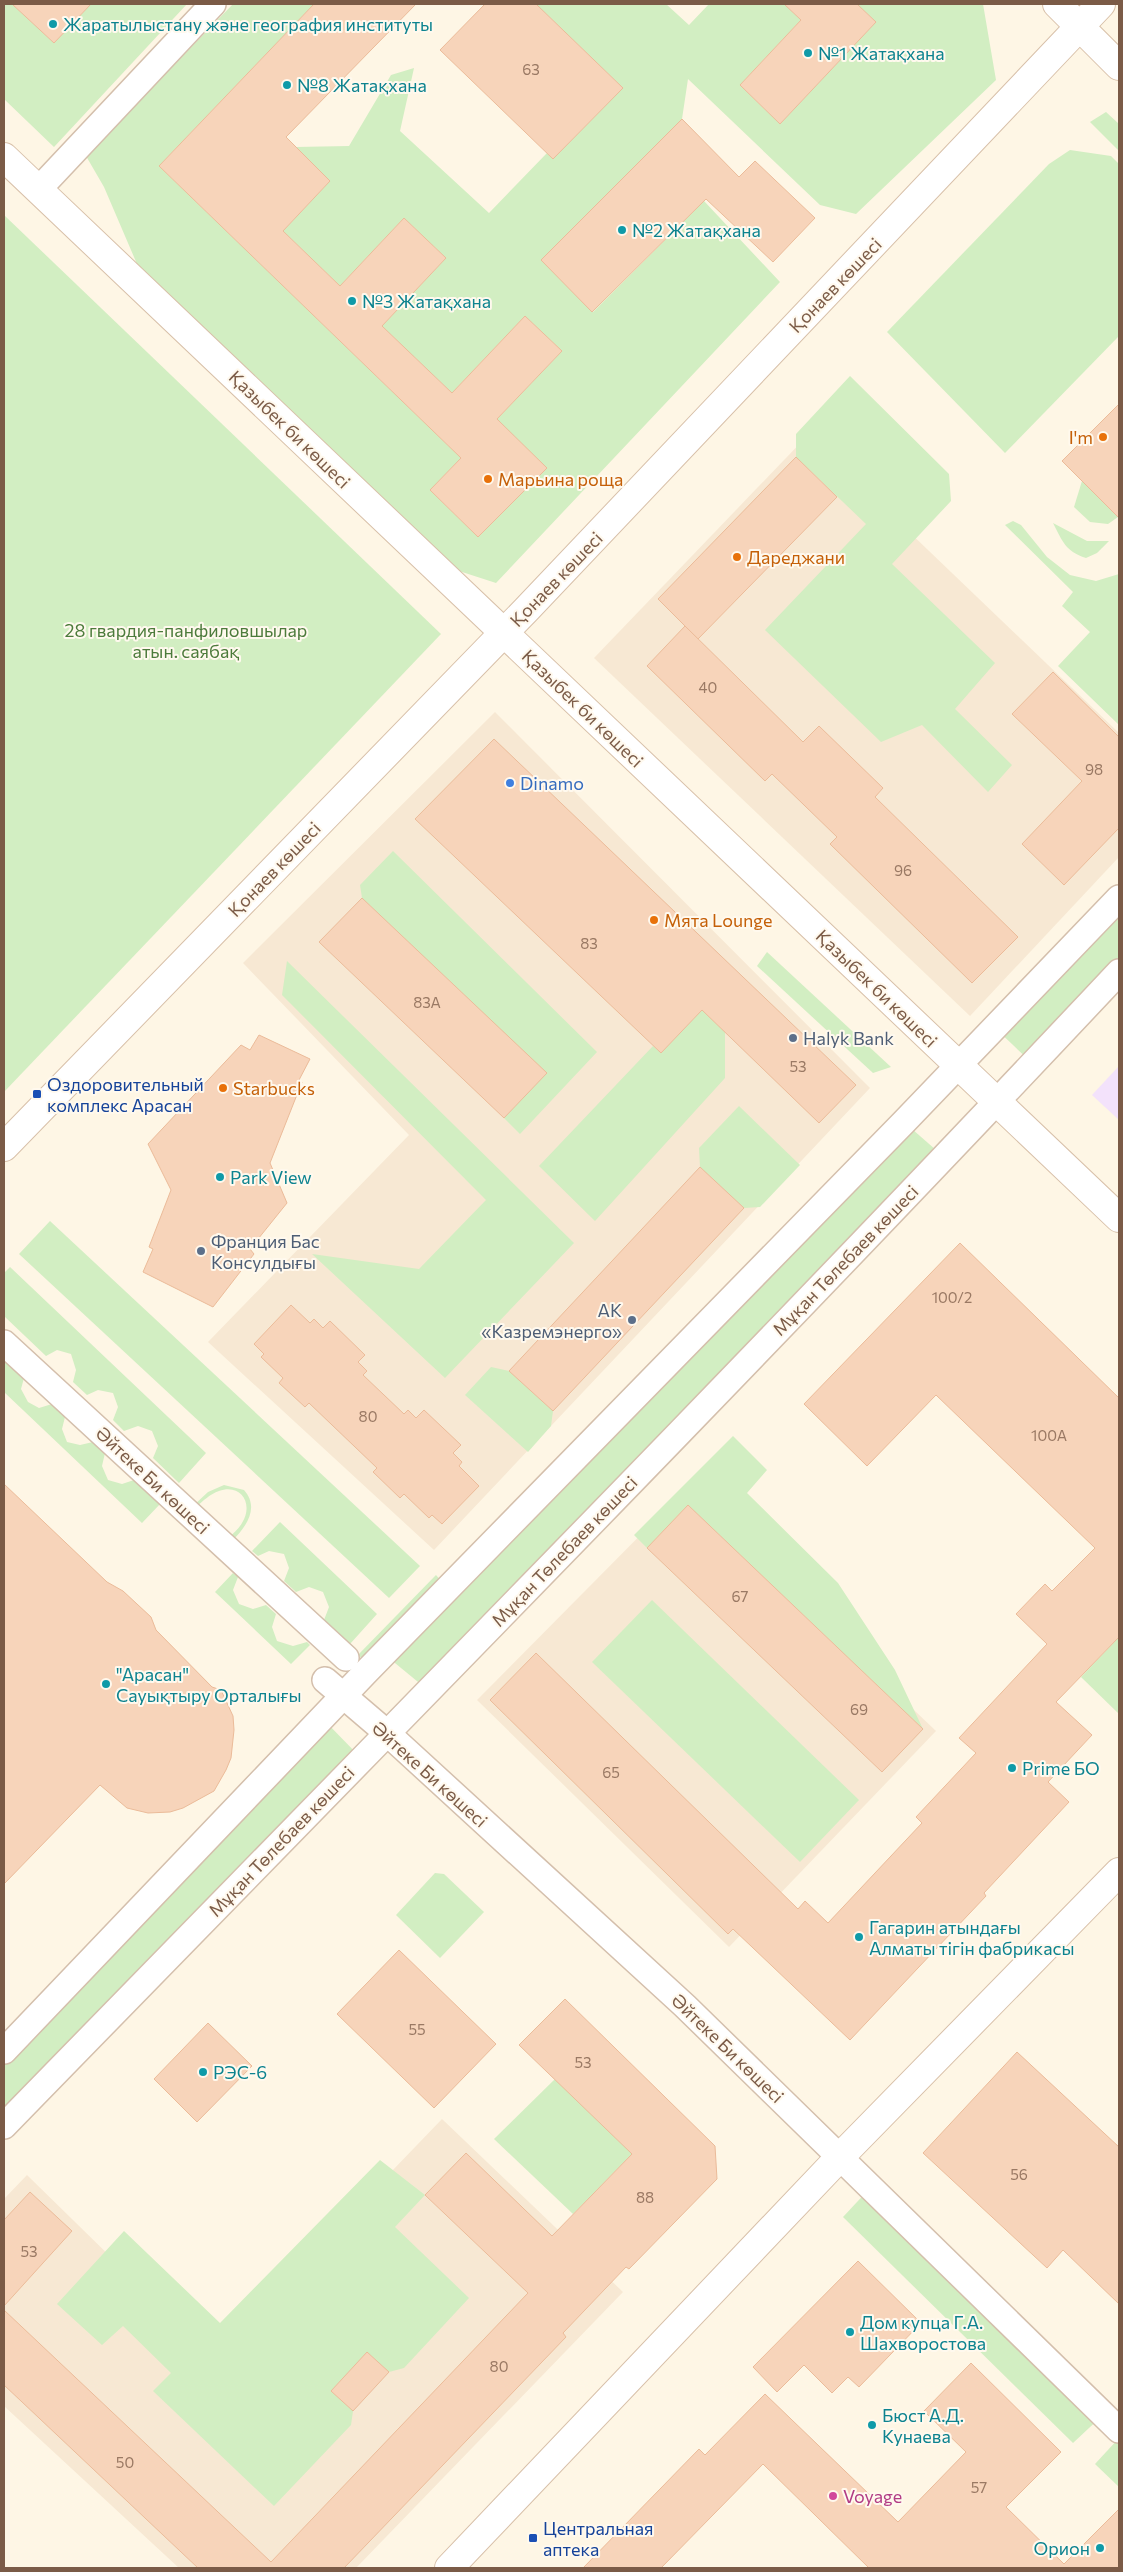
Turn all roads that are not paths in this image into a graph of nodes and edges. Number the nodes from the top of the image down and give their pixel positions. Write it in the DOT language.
graph roads {
  1 [pos="213,4"];
  2 [pos="1057,4"];
  3 [pos="1101,4"];
  4 [pos="1080,26"];
  5 [pos="1119,66"];
  6 [pos="4,157"];
  7 [pos="38,190"];
  8 [pos="504,632"];
  9 [pos="1119,898"];
  10 [pos="1119,972"];
  11 [pos="959,1066"];
  12 [pos="997,1102"];
  13 [pos="4,1147"];
  14 [pos="1119,1218"];
  15 [pos="4,1343"];
  16 [pos="346,1658"];
  17 [pos="334,1688"];
  18 [pos="387,1733"];
  19 [pos="1119,1872"];
  20 [pos="4,2051"];
  21 [pos="4,2126"];
  22 [pos="840,2157"];
  23 [pos="1119,2430"];
  24 [pos="449,2568"];
  1 -- 7 [label="street"];
  2 -- 4 [label="street"];
  3 -- 4 [label="street, Қонаев көшесі"];
  4 -- 5 [label="street"];
  4 -- 8 [label="street, Қонаев көшесі"];
  6 -- 7 [label="street, Қазыбек би көшесі"];
  7 -- 8 [label="street, Қазыбек би көшесі"];
  8 -- 11 [label="street, Қазыбек би көшесі"];
  8 -- 13 [label="street, Қонаев көшесі"];
  9 -- 11 [label="street"];
  10 -- 12 [label="street, Мұқан Төлебаев көшесі"];
  11 -- 12 [label="street, Қазыбек би көшесі"];
  11 -- 17 [label="street"];
  12 -- 14 [label="street, Қазыбек би көшесі"];
  12 -- 18 [label="street, Мұқан Төлебаев көшесі"];
  15 -- 16 [label="street, Әйтеке Би көшесі"];
  17 -- 18 [label="street, Әйтеке Би көшесі"];
  17 -- 20 [label="street"];
  18 -- 21 [label="street, Мұқан Төлебаев көшесі"];
  18 -- 22 [label="street, Әйтеке Би көшесі"];
  19 -- 22 [label="street"];
  22 -- 23 [label="street, Әйтеке Би көшесі"];
  22 -- 24 [label="street"];
}
